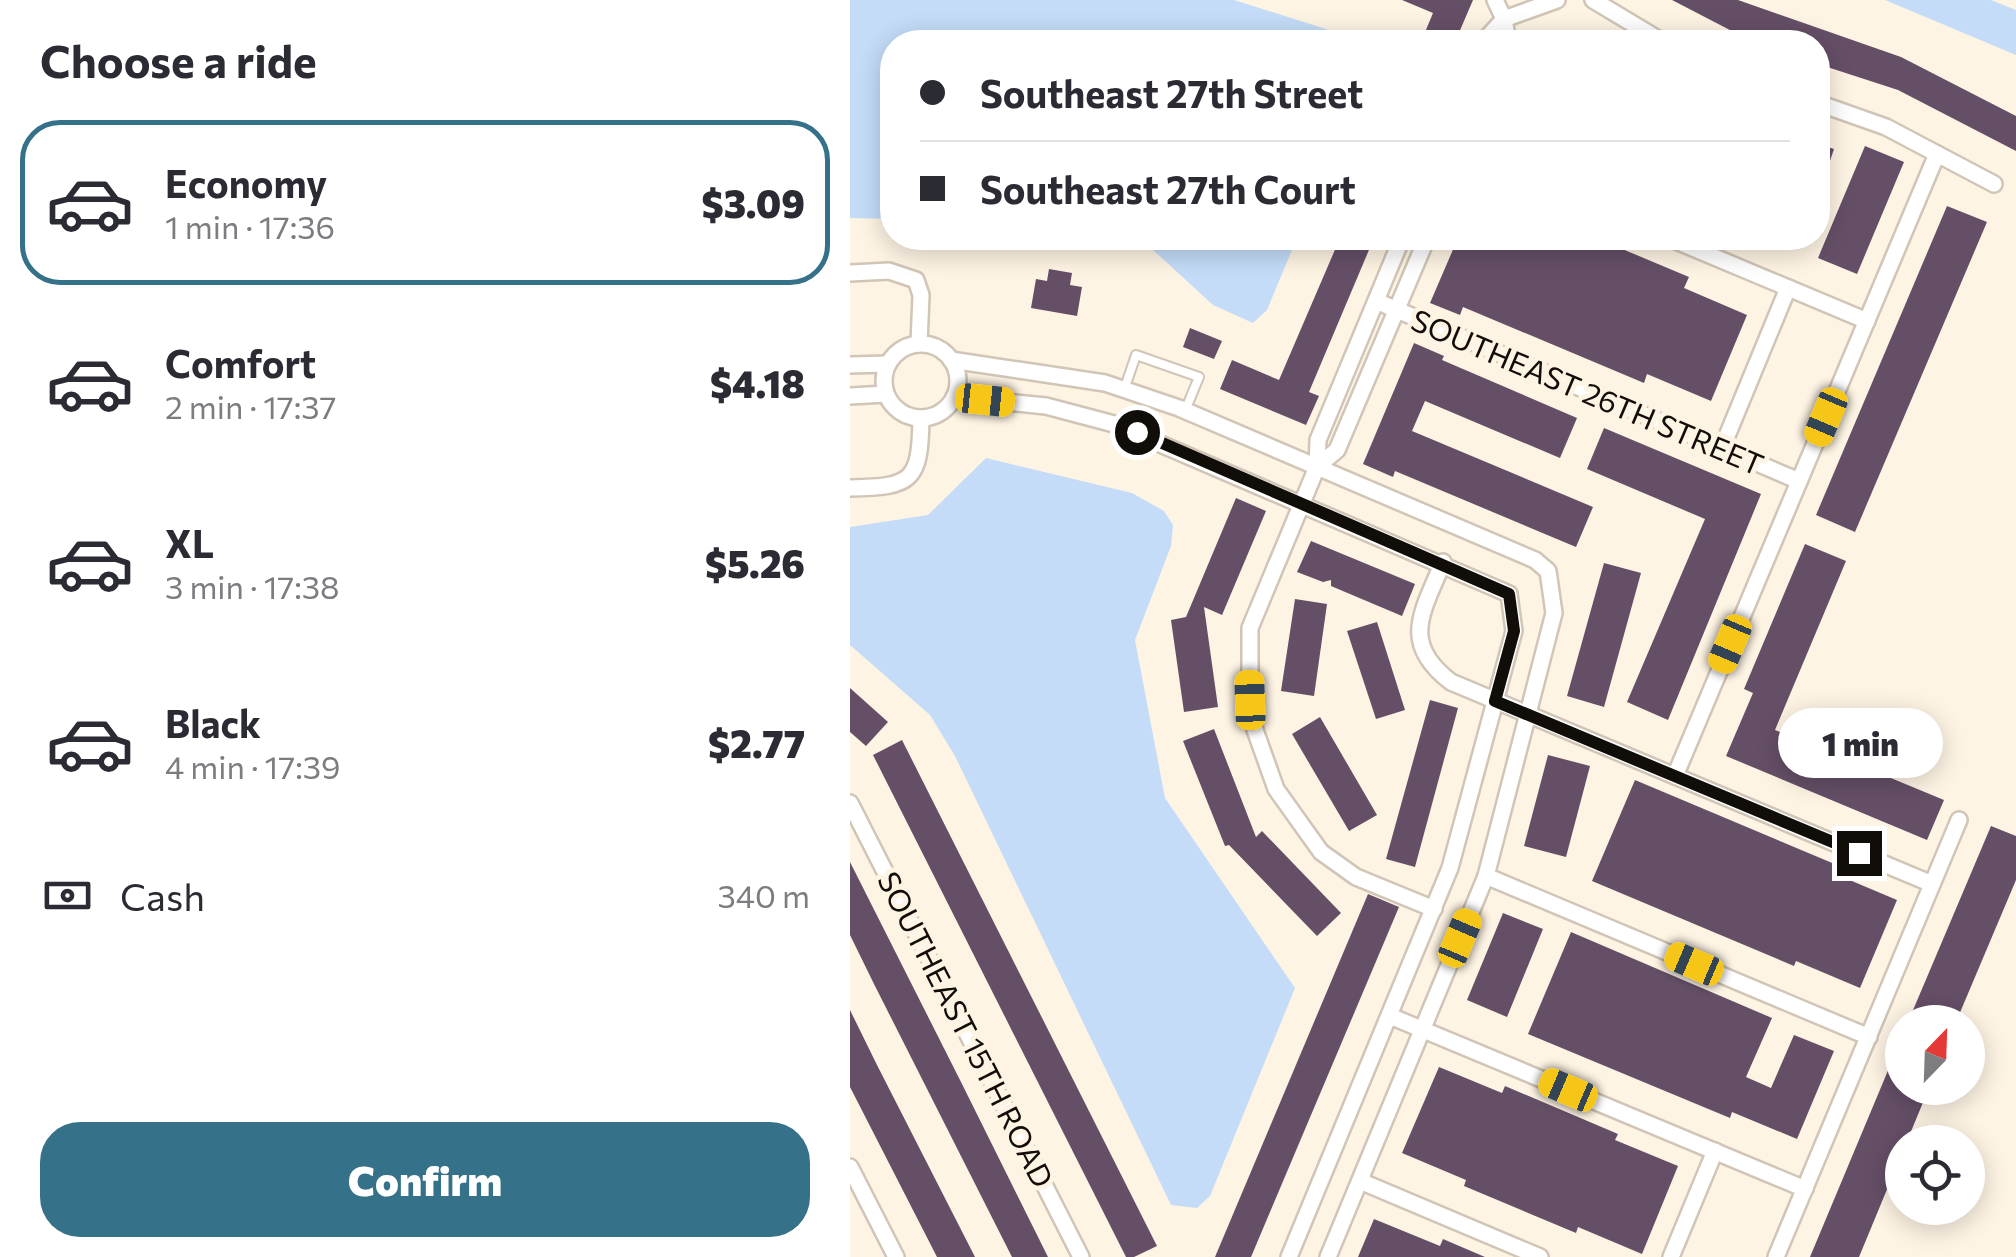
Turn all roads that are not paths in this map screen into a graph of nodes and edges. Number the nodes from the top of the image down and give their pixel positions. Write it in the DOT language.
graph roads {
  1 [pos="1495,0"];
  2 [pos="1557,0"];
  3 [pos="1593,0"];
  4 [pos="1504,19"];
  5 [pos="1494,30"];
  6 [pos="1506,30"];
  7 [pos="1643,30"];
  8 [pos="1830,107"];
  9 [pos="1938,154"];
  10 [pos="1994,184"];
  11 [pos="1397,250"];
  12 [pos="1422,250"];
  13 [pos="1698,250"];
  14 [pos="850,272"];
  15 [pos="1788,288"];
  16 [pos="1376,301"];
  17 [pos="1396,310"];
  18 [pos="1867,321"];
  19 [pos="919,344"];
  20 [pos="951,360"];
  21 [pos="888,364"];
  22 [pos="850,365"];
  23 [pos="1124,390"];
  24 [pos="886,394"];
  25 [pos="850,396"];
  26 [pos="954,397"];
  27 [pos="1185,411"];
  28 [pos="922,418"];
  29 [pos="1722,448"];
  30 [pos="1317,467"];
  31 [pos="1799,481"];
  32 [pos="850,488"];
  33 [pos="1302,502"];
  34 [pos="1443,562"];
  35 [pos="1495,701"];
  36 [pos="1528,714"];
  37 [pos="1674,776"];
  38 [pos="850,803"];
  39 [pos="856,819"];
  40 [pos="1959,820"];
  41 [pos="1486,876"];
  42 [pos="1932,884"];
  43 [pos="1434,909"];
  44 [pos="1390,1016"];
  45 [pos="1422,1030"];
  46 [pos="1868,1037"];
  47 [pos="1714,1151"];
  48 [pos="850,1166"];
  49 [pos="1360,1181"];
  50 [pos="1805,1188"];
  51 [pos="896,1257"];
  52 [pos="1081,1257"];
  53 [pos="1289,1257"];
  54 [pos="1328,1257"];
  55 [pos="1540,1257"];
  56 [pos="1671,1257"];
  57 [pos="1776,1257"];
  1 -- 4 [label="street"];
  2 -- 4 [label="street"];
  3 -- 7 [label="street"];
  4 -- 5 [label="street"];
  4 -- 6 [label="street"];
  8 -- 9 [label="street"];
  9 -- 10 [label="street"];
  9 -- 18 [label="street"];
  11 -- 16 [label="street"];
  12 -- 17 [label="street"];
  13 -- 15 [label="street"];
  14 -- 19 [label="street"];
  15 -- 18 [label="street"];
  15 -- 29 [label="street"];
  16 -- 17 [label="street, SOUTHEAST 26TH STREET"];
  16 -- 30 [label="street"];
  17 -- 29 [label="street, SOUTHEAST 26TH STREET"];
  17 -- 30 [label="street"];
  18 -- 31 [label="street"];
  19 -- 20 [label="street"];
  19 -- 21 [label="street"];
  20 -- 23 [label="street"];
  20 -- 26 [label="street"];
  21 -- 22 [label="street"];
  21 -- 24 [label="street"];
  23 -- 27 [label="street"];
  23 -- 27 [label="lane"];
  24 -- 25 [label="street"];
  24 -- 28 [label="street"];
  26 -- 28 [label="street"];
  26 -- 33 [label="street"];
  27 -- 30 [label="street"];
  28 -- 32 [label="street"];
  29 -- 31 [label="street, SOUTHEAST 26TH STREET"];
  30 -- 33 [label="street"];
  30 -- 36 [label="street"];
  31 -- 37 [label="street"];
  33 -- 34 [label="street"];
  33 -- 43 [label="street"];
  34 -- 35 [label="street"];
  34 -- 35 [label="street"];
  35 -- 36 [label="street"];
  35 -- 43 [label="street"];
  36 -- 37 [label="street"];
  36 -- 41 [label="street"];
  37 -- 42 [label="street"];
  38 -- 39 [label="street, SOUTHEAST 15TH ROAD"];
  39 -- 52 [label="street, SOUTHEAST 15TH ROAD"];
  40 -- 42 [label="street"];
  41 -- 45 [label="street"];
  41 -- 46 [label="street"];
  42 -- 46 [label="street"];
  43 -- 44 [label="street"];
  44 -- 45 [label="street"];
  44 -- 53 [label="street"];
  45 -- 47 [label="street"];
  45 -- 49 [label="street"];
  46 -- 50 [label="street"];
  47 -- 50 [label="street"];
  47 -- 56 [label="street"];
  48 -- 51 [label="street"];
  49 -- 54 [label="street"];
  49 -- 55 [label="street"];
  50 -- 57 [label="street"];
}
